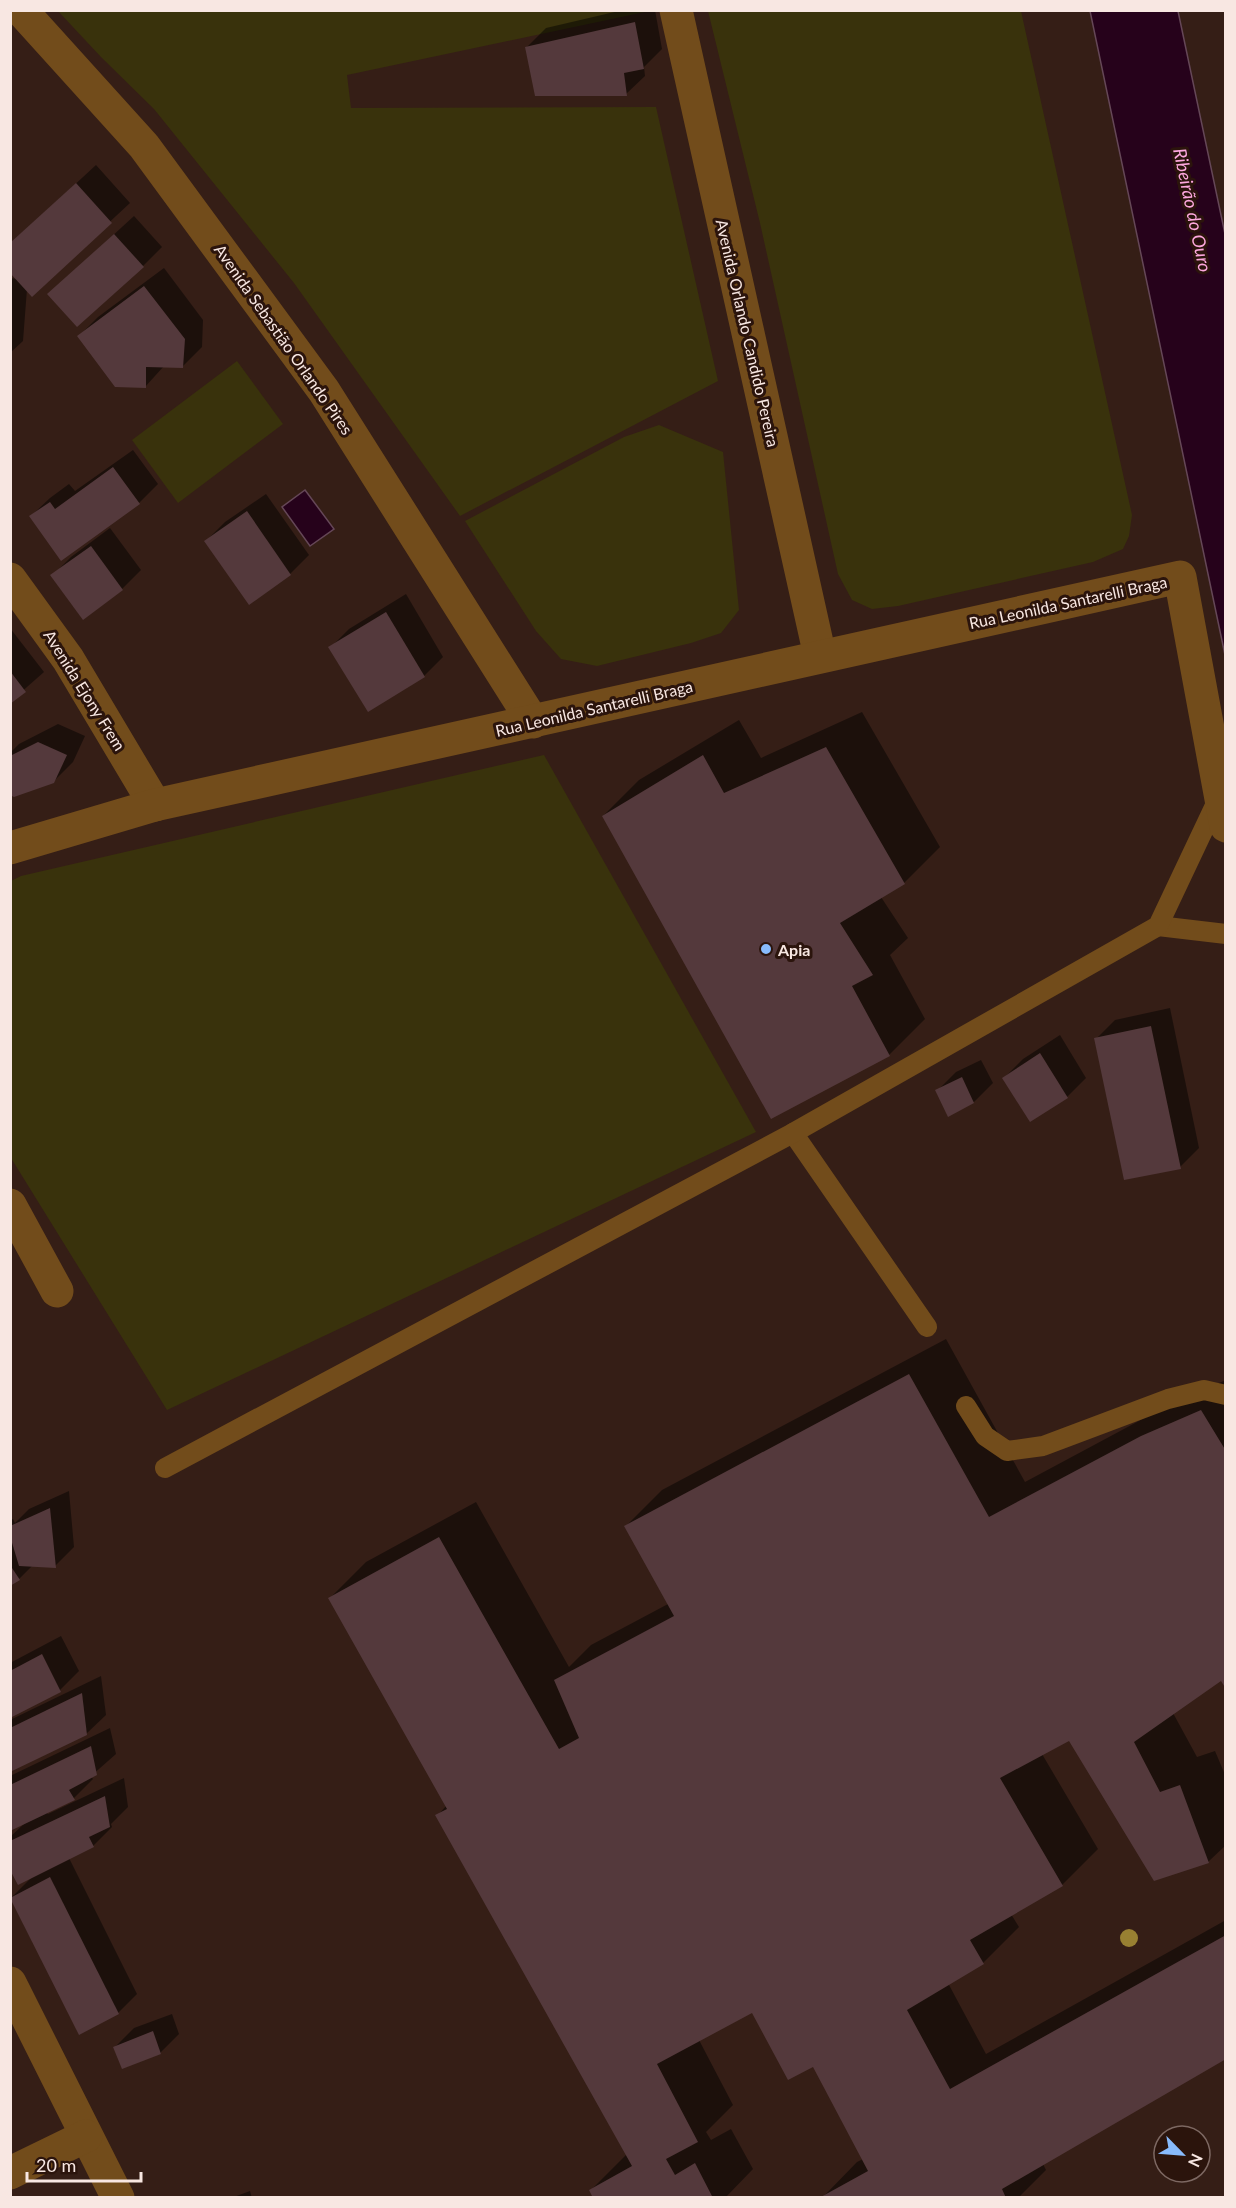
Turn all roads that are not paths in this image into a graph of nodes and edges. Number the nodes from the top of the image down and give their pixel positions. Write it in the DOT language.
graph roads {
  1 [pos="21,10"];
  2 [pos="676,10"];
  3 [pos="10,579"];
  4 [pos="820,656"];
  5 [pos="533,722"];
  6 [pos="155,805"];
  7 [pos="1223,810"];
  8 [pos="10,848"];
  9 [pos="1158,926"];
  10 [pos="1226,934"];
  11 [pos="793,1133"];
  12 [pos="10,1205"];
  13 [pos="57,1291"];
  14 [pos="927,1327"];
  15 [pos="1226,1395"];
  16 [pos="966,1406"];
  17 [pos="165,1468"];
  18 [pos="10,1983"];
  19 [pos="86,2136"];
  20 [pos="10,2173"];
  21 [pos="118,2198"];
  1 -- 5 [label="street, Avenida Sebastião Orlando Pires"];
  2 -- 4 [label="street, Avenida Orlando Candido Pereira"];
  3 -- 6 [label="street, Avenida Ejony Frem"];
  4 -- 5 [label="street, Rua Leonilda Santarelli Braga"];
  4 -- 7 [label="street, Rua Leonilda Santarelli Braga"];
  5 -- 6 [label="street, Rua Leonilda Santarelli Braga"];
  6 -- 8 [label="street, Rua Leonilda Santarelli Braga"];
  7 -- 9 [label="lane"];
  9 -- 10 [label="lane"];
  9 -- 11 [label="lane"];
  11 -- 14 [label="lane"];
  11 -- 17 [label="lane"];
  12 -- 13 [label="street"];
  15 -- 16 [label="lane"];
  18 -- 19 [label="street"];
  19 -- 20 [label="street"];
  19 -- 21 [label="street"];
}
